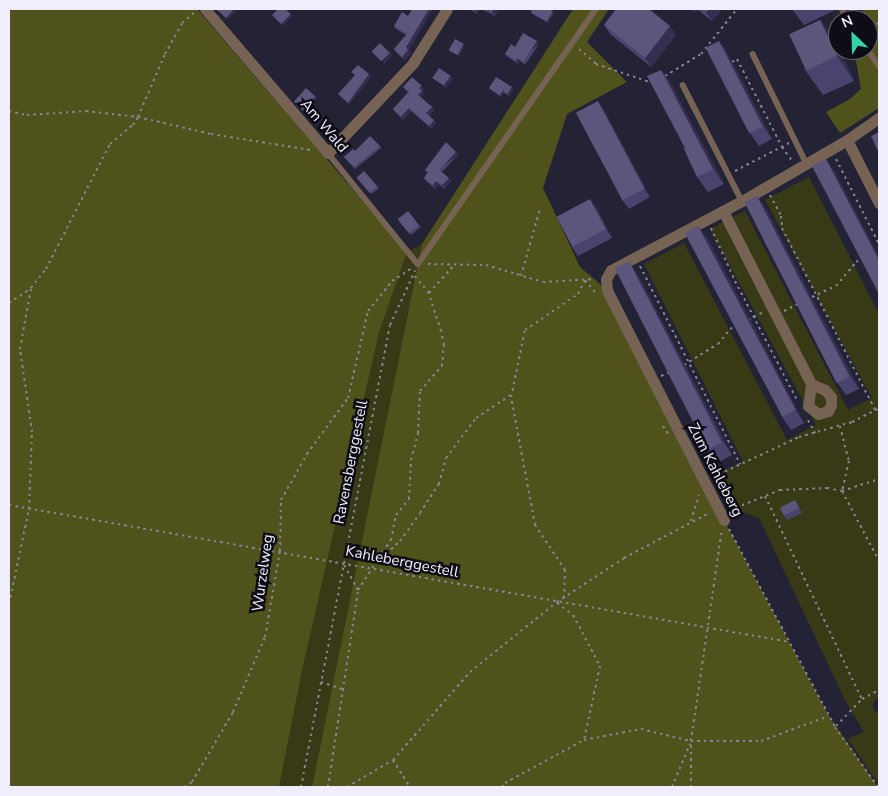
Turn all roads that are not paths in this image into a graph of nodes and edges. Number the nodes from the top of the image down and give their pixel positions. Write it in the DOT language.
graph roads {
  1 [pos="205,9"];
  2 [pos="447,9"];
  3 [pos="596,9"];
  4 [pos="753,54"];
  5 [pos="682,86"];
  6 [pos="879,118"];
  7 [pos="847,140"];
  8 [pos="328,153"];
  9 [pos="803,167"];
  10 [pos="742,202"];
  11 [pos="879,203"];
  12 [pos="724,211"];
  13 [pos="811,384"];
  14 [pos="721,514"];
  1 -- 8 [label="street, Am Wald"];
  2 -- 8 [label="street"];
  3 -- 8 [label="lane, Am Wald"];
  4 -- 9 [label="lane"];
  5 -- 10 [label="lane"];
  6 -- 7 [label="street"];
  7 -- 9 [label="street"];
  7 -- 11 [label="street"];
  9 -- 10 [label="street"];
  10 -- 12 [label="street"];
  12 -- 13 [label="street"];
  12 -- 14 [label="street, Zum Kahleberg"];
}
